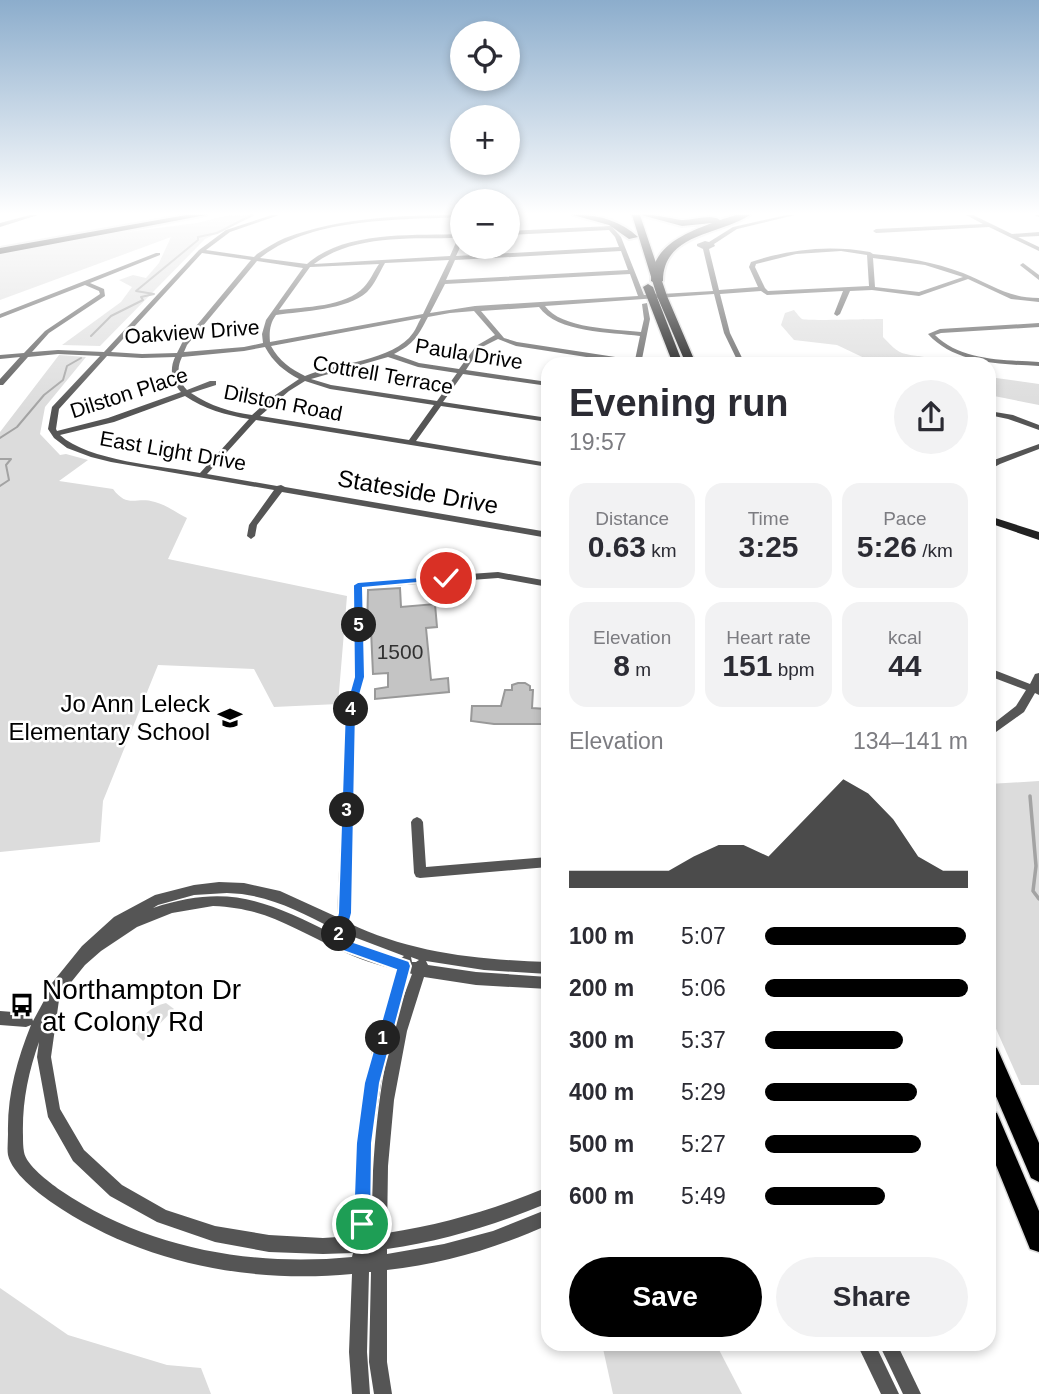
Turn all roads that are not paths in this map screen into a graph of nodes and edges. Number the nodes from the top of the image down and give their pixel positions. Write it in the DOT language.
graph roads {
  1 [pos="89,280"];
  2 [pos="174,280"];
  3 [pos="238,280"];
  4 [pos="298,280"];
  5 [pos="371,280"];
  6 [pos="478,280"];
  7 [pos="637,280"];
  8 [pos="645,280"];
  9 [pos="715,280"];
  10 [pos="759,280"];
  11 [pos="872,280"];
  12 [pos="960,280"];
  13 [pos="970,280"];
  14 [pos="657,281"];
  15 [pos="84,282"];
  16 [pos="441,282"];
  17 [pos="872,288"];
  18 [pos="847,290"];
  19 [pos="764,291"];
  20 [pos="718,292"];
  21 [pos="650,299"];
  22 [pos="1039,300"];
  23 [pos="540,304"];
  24 [pos="475,308"];
  25 [pos="274,313"];
  26 [pos="837,314"];
  27 [pos="426,315"];
  28 [pos="0,316"];
  29 [pos="1039,325"];
  30 [pos="643,334"];
  31 [pos="499,336"];
  32 [pos="269,344"];
  33 [pos="25,354"];
  34 [pos="105,354"];
  35 [pos="387,354"];
  36 [pos="178,355"];
  37 [pos="0,356"];
  38 [pos="594,357"];
  39 [pos="639,357"];
  40 [pos="675,357"];
  41 [pos="687,357"];
  42 [pos="738,357"];
  43 [pos="980,357"];
  44 [pos="996,360"];
  45 [pos="1039,364"];
  46 [pos="461,371"];
  47 [pos="304,380"];
  48 [pos="0,383"];
  49 [pos="213,383"];
  50 [pos="541,383"];
  51 [pos="186,393"];
  52 [pos="438,403"];
  53 [pos="996,414"];
  54 [pos="256,418"];
  55 [pos="541,419"];
  56 [pos="1039,428"];
  57 [pos="55,435"];
  58 [pos="411,443"];
  59 [pos="1039,446"];
  60 [pos="996,463"];
  61 [pos="541,464"];
  62 [pos="203,474"];
  63 [pos="281,487"];
  64 [pos="996,516"];
  65 [pos="996,521"];
  66 [pos="1039,530"];
  67 [pos="541,534"];
  68 [pos="251,536"];
  69 [pos="1039,536"];
  70 [pos="541,583"];
  71 [pos="996,676"];
  72 [pos="1039,677"];
  73 [pos="1035,690"];
  74 [pos="996,728"];
  75 [pos="418,822"];
  76 [pos="541,863"];
  77 [pos="135,916"];
  78 [pos="341,928"];
  79 [pos="337,943"];
  80 [pos="414,961"];
  81 [pos="541,968"];
  82 [pos="541,983"];
  83 [pos="43,984"];
  84 [pos="29,1004"];
  85 [pos="0,1018"];
  86 [pos="19,1020"];
  87 [pos="36,1021"];
  88 [pos="20,1037"];
  89 [pos="996,1071"];
  90 [pos="1,1093"];
  91 [pos="996,1138"];
  92 [pos="34,1143"];
  93 [pos="1039,1170"];
  94 [pos="100,1197"];
  95 [pos="541,1198"];
  96 [pos="541,1220"];
  97 [pos="380,1240"];
  98 [pos="1039,1240"];
  99 [pos="361,1243"];
  100 [pos="380,1262"];
  101 [pos="361,1265"];
  102 [pos="869,1351"];
  103 [pos="891,1351"];
  104 [pos="361,1394"];
  105 [pos="383,1394"];
  106 [pos="890,1394"];
  107 [pos="912,1394"];
  1 -- 15 [label="street"];
  2 -- 34 [label="street"];
  3 -- 36 [label="street"];
  4 -- 25 [label="street"];
  5 -- 25 [label="street"];
  6 -- 16 [label="street"];
  7 -- 21 [label="street"];
  8 -- 21 [label="main road"];
  9 -- 20 [label="street"];
  10 -- 19 [label="street"];
  11 -- 17 [label="street"];
  12 -- 17 [label="street, Oakview Drive"];
  13 -- 22 [label="street"];
  14 -- 21 [label="main road"];
  15 -- 28 [label="street"];
  15 -- 33 [label="street"];
  16 -- 27 [label="street"];
  17 -- 18 [label="street, Oakview Drive"];
  18 -- 19 [label="street, Oakview Drive"];
  18 -- 26 [label="street"];
  19 -- 20 [label="street, Oakview Drive"];
  20 -- 21 [label="street, Oakview Drive"];
  20 -- 42 [label="street"];
  21 -- 23 [label="street, Oakview Drive"];
  21 -- 30 [label="street"];
  21 -- 40 [label="main road"];
  21 -- 41 [label="main road"];
  23 -- 24 [label="street, Oakview Drive"];
  23 -- 30 [label="street"];
  24 -- 27 [label="street, Oakview Drive"];
  24 -- 31 [label="street"];
  25 -- 32 [label="street"];
  27 -- 32 [label="street, Oakview Drive"];
  27 -- 35 [label="street"];
  29 -- 43 [label="street"];
  30 -- 39 [label="street"];
  31 -- 38 [label="street"];
  31 -- 46 [label="street"];
  32 -- 36 [label="street, Oakview Drive"];
  32 -- 47 [label="street, Cottrell Terrace"];
  33 -- 34 [label="street, Oakview Drive"];
  33 -- 37 [label="street, Oakview Drive"];
  33 -- 48 [label="street"];
  34 -- 36 [label="street, Oakview Drive"];
  34 -- 57 [label="street"];
  35 -- 46 [label="street, Paula Drive"];
  35 -- 47 [label="street"];
  36 -- 51 [label="street"];
  44 -- 45 [label="street"];
  46 -- 50 [label="street, Paula Drive"];
  46 -- 52 [label="street"];
  47 -- 52 [label="street, Cottrell Terrace"];
  47 -- 54 [label="street"];
  49 -- 51 [label="street, Dilston Place"];
  51 -- 54 [label="street, Dilston Road"];
  51 -- 57 [label="street, Dilston Place"];
  52 -- 55 [label="street, Cottrell Terrace"];
  52 -- 58 [label="street"];
  53 -- 56 [label="street"];
  54 -- 58 [label="street, Dilston Road"];
  54 -- 62 [label="street"];
  57 -- 62 [label="street, East Light Drive"];
  58 -- 61 [label="street, Dilston Road"];
  59 -- 60 [label="street"];
  62 -- 63 [label="street, East Light Drive"];
  63 -- 67 [label="street, Stateside Drive"];
  63 -- 68 [label="street"];
  64 -- 66 [label="main road"];
  65 -- 69 [label="main road"];
  70 -- 78 [label="street"];
  71 -- 73 [label="street"];
  72 -- 73 [label="street"];
  73 -- 74 [label="street"];
  75 -- 76 [label="street"];
  77 -- 78 [label="street"];
  77 -- 79 [label="street"];
  77 -- 83 [label="street"];
  77 -- 87 [label="street"];
  78 -- 79 [label="street"];
  78 -- 80 [label="street"];
  79 -- 80 [label="street"];
  80 -- 81 [label="street"];
  80 -- 82 [label="street"];
  80 -- 97 [label="street"];
  80 -- 99 [label="street"];
  84 -- 86 [label="street"];
  85 -- 86 [label="street"];
  86 -- 87 [label="street"];
  86 -- 88 [label="street"];
  87 -- 88 [label="street"];
  88 -- 92 [label="street"];
  89 -- 93 [label="main road"];
  90 -- 101 [label="street"];
  91 -- 98 [label="main road"];
  94 -- 99 [label="street"];
  95 -- 97 [label="street"];
  96 -- 100 [label="street"];
  97 -- 99 [label="street"];
  97 -- 100 [label="street"];
  99 -- 101 [label="street"];
  100 -- 101 [label="street"];
  100 -- 105 [label="street"];
  101 -- 104 [label="street"];
  102 -- 106 [label="street"];
  103 -- 107 [label="street"];
}
